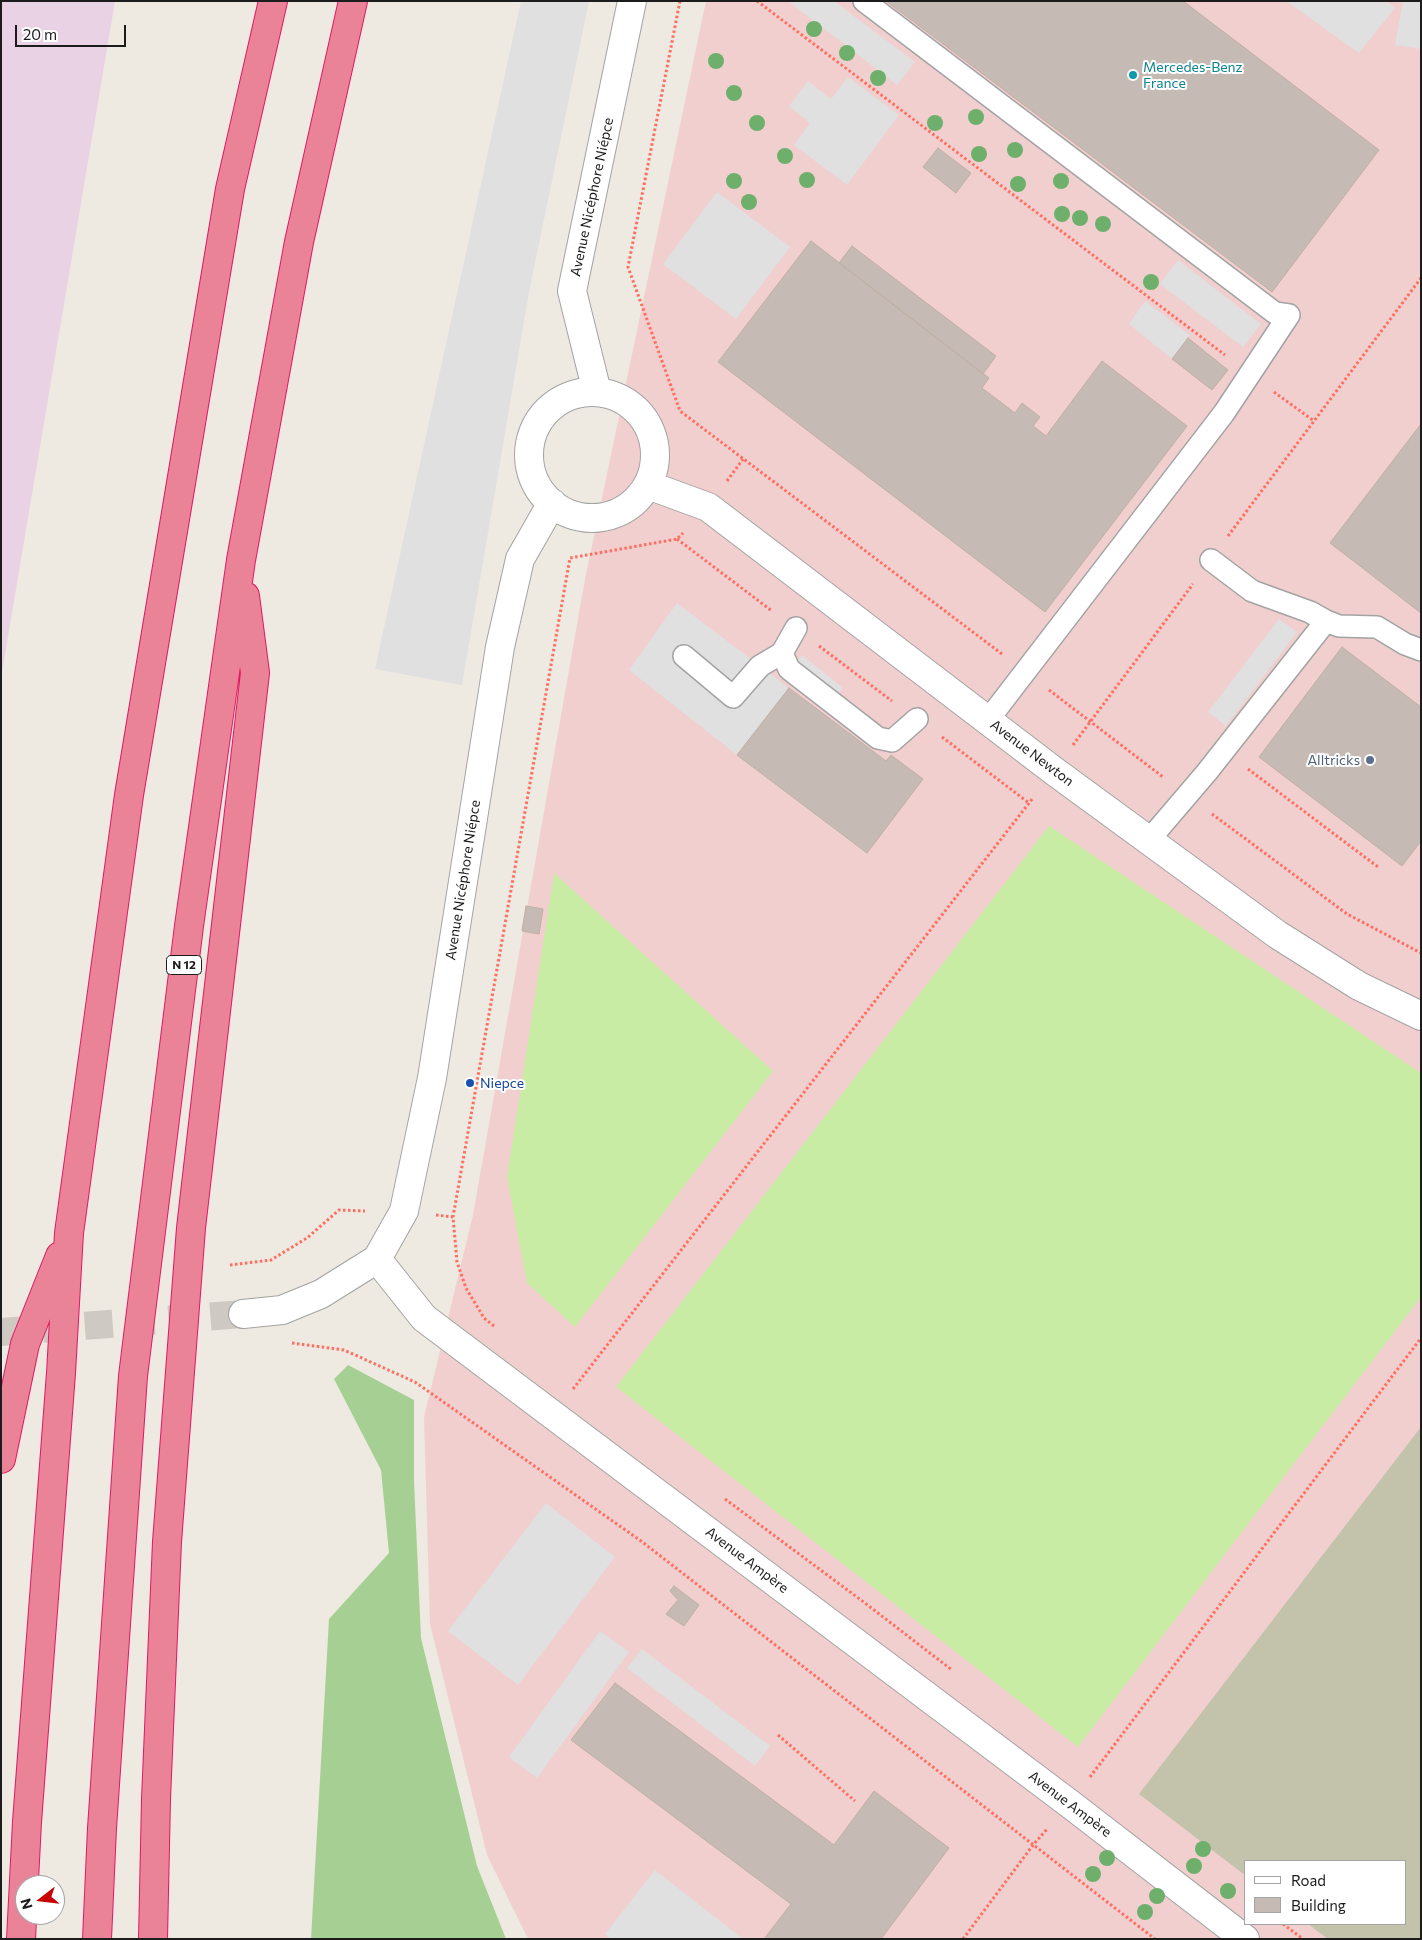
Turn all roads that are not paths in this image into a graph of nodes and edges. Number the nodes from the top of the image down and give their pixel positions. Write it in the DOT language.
graph roads {
  1 [pos="273,1"];
  2 [pos="353,1"];
  3 [pos="632,1"];
  4 [pos="864,1"];
  5 [pos="597,392"];
  6 [pos="648,485"];
  7 [pos="552,503"];
  8 [pos="241,560"];
  9 [pos="1211,560"];
  10 [pos="1326,622"];
  11 [pos="796,628"];
  12 [pos="1421,650"];
  13 [pos="782,653"];
  14 [pos="684,656"];
  15 [pos="917,719"];
  16 [pos="988,720"];
  17 [pos="1149,840"];
  18 [pos="1421,1016"];
  19 [pos="69,1233"];
  20 [pos="377,1259"];
  21 [pos="243,1314"];
  22 [pos="1,1459"];
  23 [pos="22,1939"];
  24 [pos="97,1939"];
  25 [pos="153,1939"];
  26 [pos="1245,1939"];
  1 -- 19 [label="highway"];
  2 -- 8 [label="highway, N 12"];
  3 -- 5 [label="street, Avenue Nicéphore Niépce"];
  4 -- 16 [label="lane"];
  5 -- 6 [label="street"];
  5 -- 7 [label="street"];
  6 -- 7 [label="street"];
  6 -- 16 [label="street, Avenue Newton"];
  7 -- 20 [label="street, Avenue Nicéphore Niépce"];
  8 -- 24 [label="highway, N 12"];
  8 -- 25 [label="highway"];
  9 -- 10 [label="lane"];
  10 -- 12 [label="lane"];
  10 -- 17 [label="lane"];
  11 -- 13 [label="lane"];
  13 -- 14 [label="lane"];
  13 -- 15 [label="lane"];
  16 -- 17 [label="street, Avenue Newton"];
  17 -- 18 [label="street, Avenue Newton"];
  19 -- 22 [label="highway"];
  19 -- 23 [label="highway"];
  20 -- 21 [label="street"];
  20 -- 26 [label="street, Avenue Ampère"];
}
